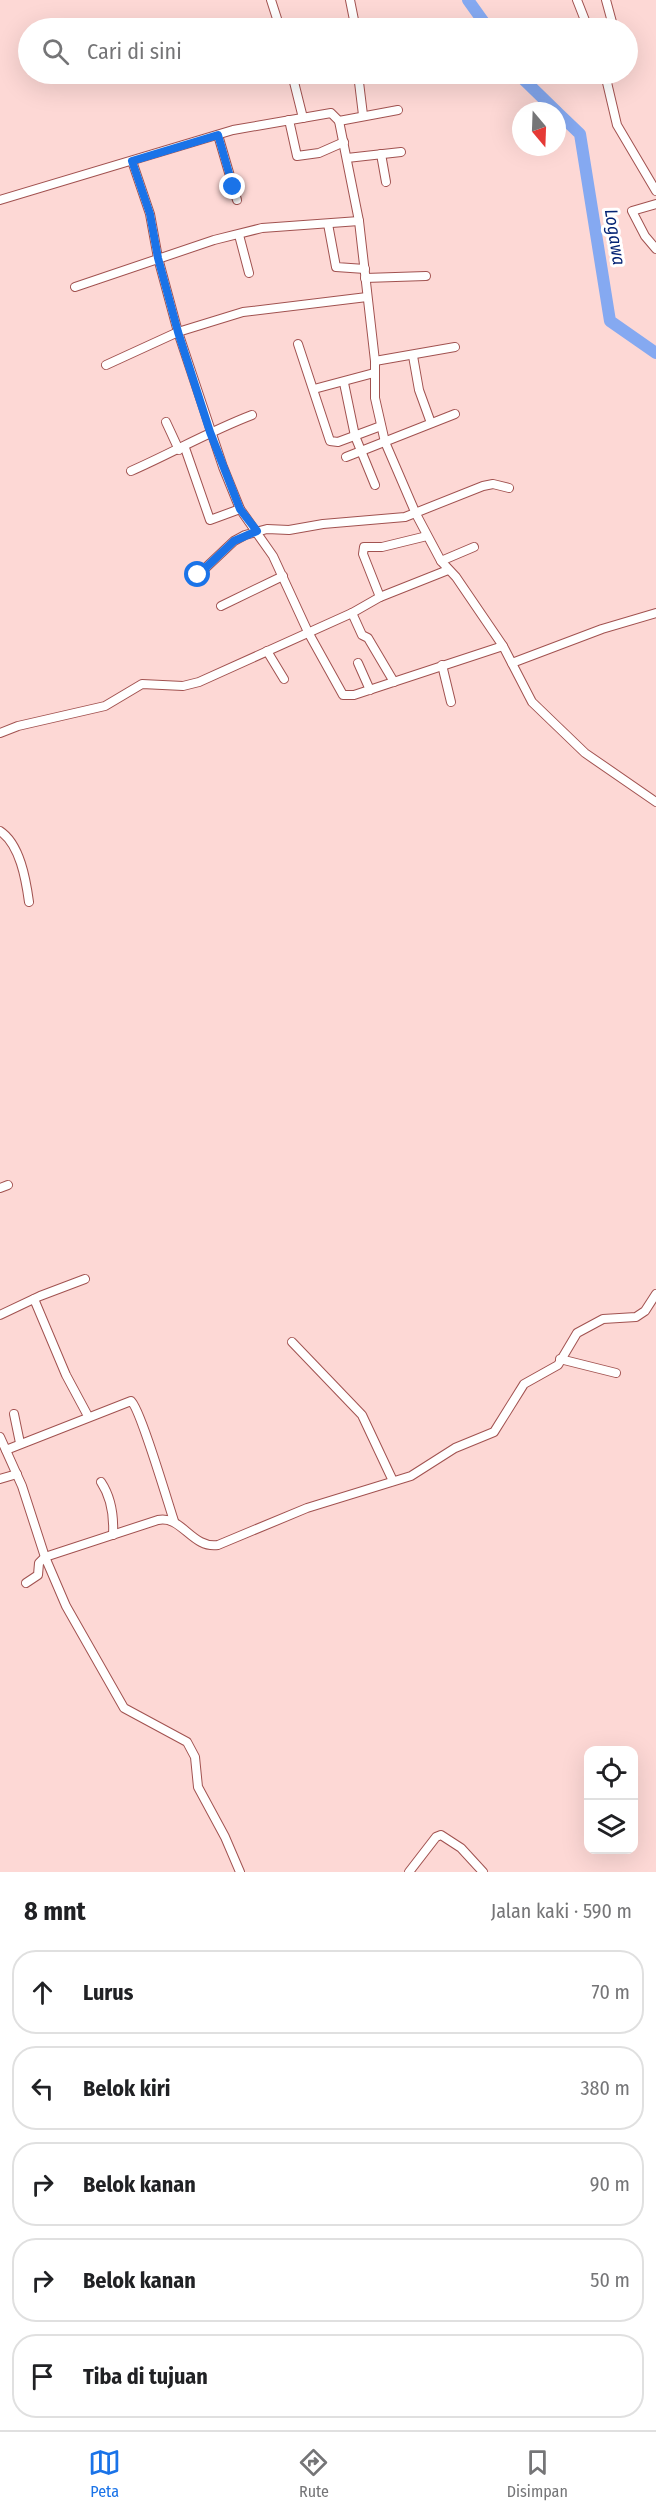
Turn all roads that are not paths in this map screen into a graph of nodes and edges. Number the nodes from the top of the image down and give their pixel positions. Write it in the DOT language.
graph roads {
  1 [pos="271,0"];
  2 [pos="350,0"];
  3 [pos="578,0"];
  4 [pos="606,0"];
  5 [pos="277,18"];
  6 [pos="354,18"];
  7 [pos="584,18"];
  8 [pos="611,18"];
  9 [pos="295,84"];
  10 [pos="359,84"];
  11 [pos="607,84"];
  12 [pos="399,110"];
  13 [pos="363,115"];
  14 [pos="303,117"];
  15 [pos="289,120"];
  16 [pos="339,121"];
  17 [pos="218,135"];
  18 [pos="344,142"];
  19 [pos="401,152"];
  20 [pos="381,154"];
  21 [pos="347,158"];
  22 [pos="132,161"];
  23 [pos="386,182"];
  24 [pos="656,191"];
  25 [pos="0,200"];
  26 [pos="237,200"];
  27 [pos="656,204"];
  28 [pos="359,221"];
  29 [pos="328,224"];
  30 [pos="239,235"];
  31 [pos="656,249"];
  32 [pos="158,258"];
  33 [pos="365,269"];
  34 [pos="249,273"];
  35 [pos="426,276"];
  36 [pos="365,278"];
  37 [pos="75,287"];
  38 [pos="367,297"];
  39 [pos="178,332"];
  40 [pos="298,344"];
  41 [pos="456,347"];
  42 [pos="413,356"];
  43 [pos="375,362"];
  44 [pos="106,365"];
  45 [pos="374,372"];
  46 [pos="344,383"];
  47 [pos="314,388"];
  48 [pos="455,414"];
  49 [pos="252,415"];
  50 [pos="166,422"];
  51 [pos="431,423"];
  52 [pos="381,426"];
  53 [pos="210,432"];
  54 [pos="355,436"];
  55 [pos="385,442"];
  56 [pos="182,449"];
  57 [pos="362,450"];
  58 [pos="346,457"];
  59 [pos="131,471"];
  60 [pos="375,485"];
  61 [pos="509,488"];
  62 [pos="240,509"];
  63 [pos="416,514"];
  64 [pos="257,531"];
  65 [pos="427,536"];
  66 [pos="474,547"];
  67 [pos="441,561"];
  68 [pos="448,570"];
  69 [pos="198,575"];
  70 [pos="282,576"];
  71 [pos="380,597"];
  72 [pos="221,606"];
  73 [pos="352,613"];
  74 [pos="656,613"];
  75 [pos="308,632"];
  76 [pos="503,646"];
  77 [pos="267,651"];
  78 [pos="358,663"];
  79 [pos="512,663"];
  80 [pos="442,665"];
  81 [pos="284,679"];
  82 [pos="394,682"];
  83 [pos="370,690"];
  84 [pos="451,702"];
  85 [pos="0,733"];
  86 [pos="656,802"];
  87 [pos="0,831"];
  88 [pos="28,902"];
  89 [pos="85,1279"];
  90 [pos="656,1294"];
  91 [pos="34,1299"];
  92 [pos="0,1315"];
  93 [pos="292,1342"];
  94 [pos="560,1359"];
  95 [pos="616,1373"];
  96 [pos="14,1414"];
  97 [pos="88,1416"];
  98 [pos="0,1437"];
  99 [pos="20,1443"];
  100 [pos="6,1450"];
  101 [pos="17,1474"];
  102 [pos="0,1479"];
  103 [pos="393,1481"];
  104 [pos="101,1482"];
  105 [pos="174,1521"];
  106 [pos="113,1535"];
  107 [pos="45,1557"];
  108 [pos="26,1583"];
  109 [pos="240,1872"];
  110 [pos="409,1872"];
  111 [pos="483,1872"];
  1 -- 5 [label="street"];
  2 -- 6 [label="street"];
  3 -- 7 [label="street"];
  4 -- 8 [label="street"];
  9 -- 14 [label="street"];
  10 -- 13 [label="street"];
  11 -- 24 [label="street"];
  12 -- 13 [label="street"];
  13 -- 16 [label="street"];
  14 -- 15 [label="street"];
  14 -- 16 [label="street"];
  15 -- 17 [label="street"];
  15 -- 18 [label="street"];
  16 -- 18 [label="street"];
  17 -- 22 [label="street"];
  17 -- 26 [label="street"];
  18 -- 21 [label="street"];
  19 -- 20 [label="street"];
  20 -- 21 [label="street"];
  20 -- 23 [label="street"];
  21 -- 28 [label="street"];
  22 -- 25 [label="street"];
  22 -- 32 [label="street"];
  27 -- 31 [label="street"];
  28 -- 29 [label="street"];
  28 -- 33 [label="street"];
  29 -- 30 [label="street"];
  29 -- 33 [label="street"];
  30 -- 32 [label="street"];
  30 -- 34 [label="street"];
  32 -- 37 [label="street"];
  32 -- 39 [label="street"];
  33 -- 36 [label="street"];
  35 -- 36 [label="street"];
  36 -- 38 [label="street"];
  38 -- 39 [label="street"];
  38 -- 43 [label="street"];
  39 -- 44 [label="street"];
  39 -- 53 [label="street"];
  40 -- 47 [label="street"];
  41 -- 42 [label="street"];
  42 -- 43 [label="street"];
  42 -- 51 [label="street"];
  43 -- 45 [label="street"];
  45 -- 46 [label="street"];
  45 -- 52 [label="street"];
  46 -- 47 [label="street"];
  46 -- 54 [label="street"];
  47 -- 54 [label="street"];
  48 -- 51 [label="street"];
  49 -- 53 [label="street"];
  50 -- 56 [label="street"];
  51 -- 55 [label="street"];
  52 -- 54 [label="street"];
  52 -- 55 [label="street"];
  53 -- 56 [label="street"];
  53 -- 62 [label="street"];
  54 -- 57 [label="street"];
  55 -- 57 [label="street"];
  55 -- 63 [label="street"];
  56 -- 59 [label="street"];
  56 -- 62 [label="street"];
  57 -- 58 [label="street"];
  57 -- 60 [label="street"];
  61 -- 63 [label="street"];
  62 -- 64 [label="street"];
  63 -- 64 [label="street"];
  63 -- 65 [label="street"];
  64 -- 69 [label="street"];
  64 -- 70 [label="street"];
  65 -- 67 [label="street"];
  65 -- 71 [label="street"];
  66 -- 67 [label="street"];
  67 -- 68 [label="street"];
  68 -- 71 [label="street"];
  68 -- 76 [label="street"];
  70 -- 72 [label="street"];
  70 -- 75 [label="street"];
  71 -- 73 [label="street"];
  73 -- 75 [label="street"];
  73 -- 82 [label="street"];
  74 -- 79 [label="street"];
  75 -- 77 [label="street"];
  75 -- 83 [label="street"];
  76 -- 79 [label="street"];
  76 -- 80 [label="street"];
  77 -- 81 [label="street"];
  77 -- 85 [label="street"];
  78 -- 83 [label="street"];
  79 -- 86 [label="street"];
  80 -- 82 [label="street"];
  80 -- 84 [label="street"];
  82 -- 83 [label="street"];
  87 -- 88 [label="street"];
  89 -- 91 [label="street"];
  90 -- 94 [label="street"];
  91 -- 92 [label="street"];
  91 -- 97 [label="street"];
  93 -- 103 [label="street"];
  94 -- 95 [label="street"];
  94 -- 103 [label="street"];
  96 -- 99 [label="street"];
  97 -- 99 [label="street"];
  97 -- 105 [label="street"];
  98 -- 100 [label="street"];
  99 -- 100 [label="street"];
  100 -- 101 [label="street"];
  101 -- 102 [label="street"];
  101 -- 107 [label="street"];
  103 -- 105 [label="street"];
  104 -- 106 [label="street"];
  105 -- 106 [label="street"];
  106 -- 107 [label="street"];
  107 -- 108 [label="street"];
  107 -- 109 [label="street"];
  110 -- 111 [label="street"];
}
